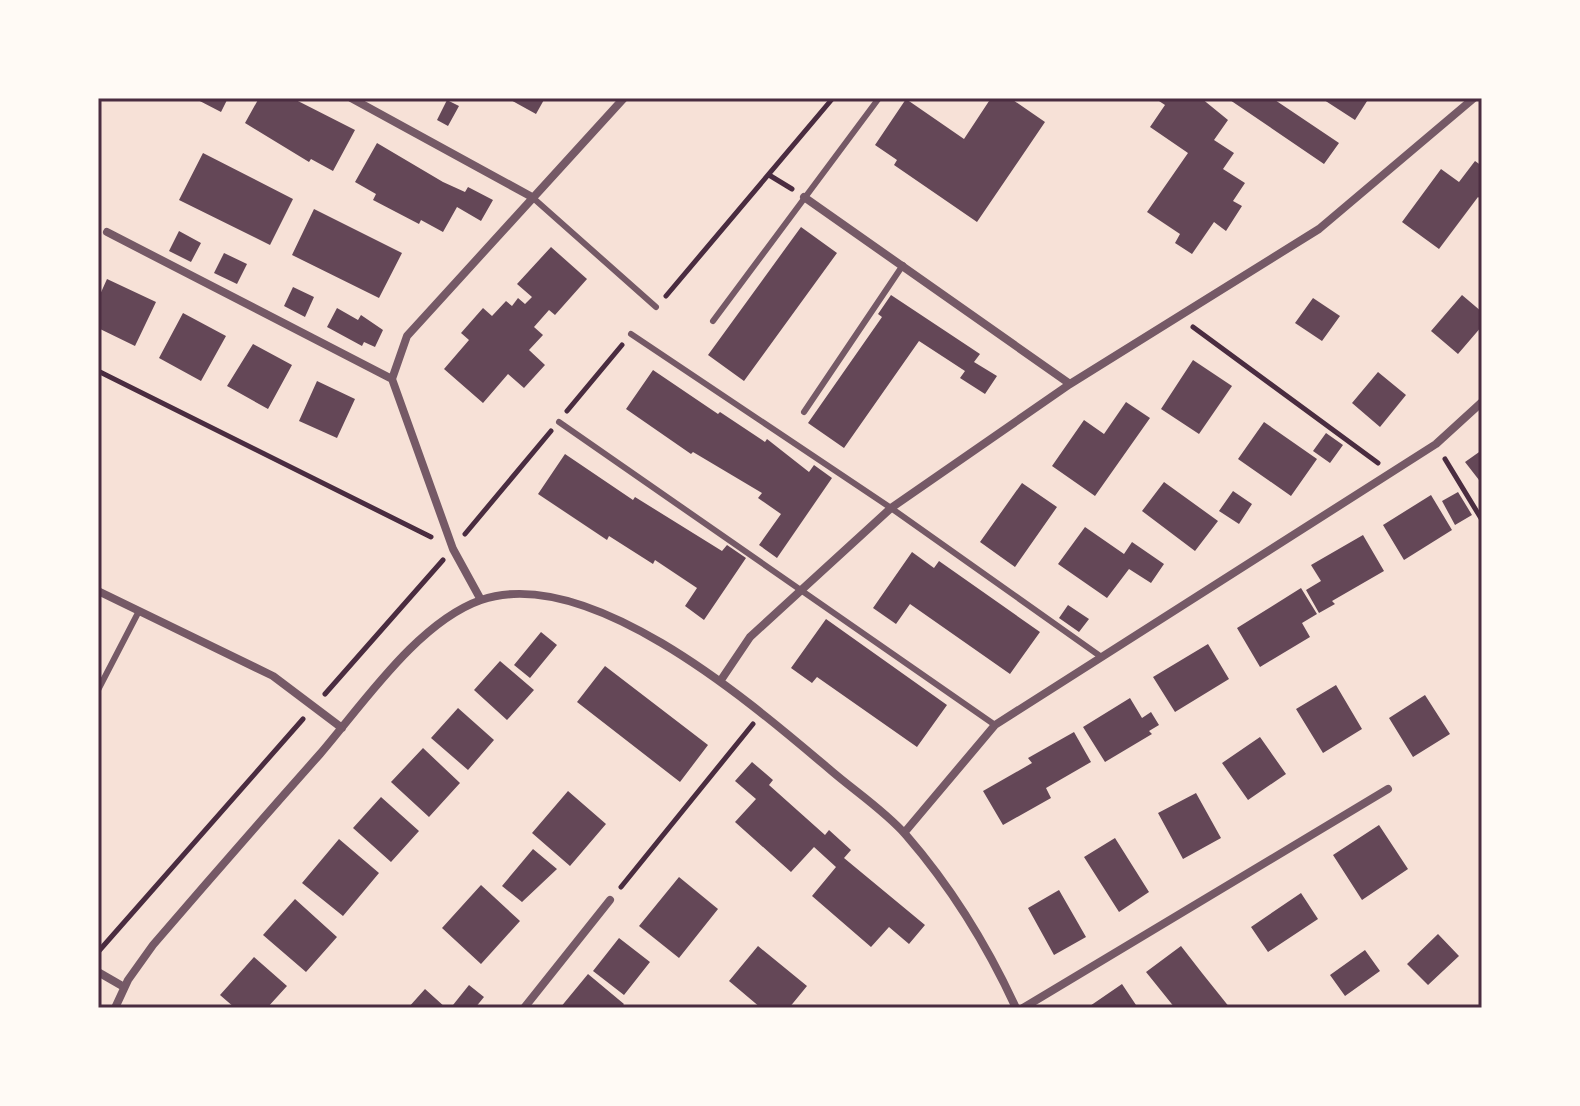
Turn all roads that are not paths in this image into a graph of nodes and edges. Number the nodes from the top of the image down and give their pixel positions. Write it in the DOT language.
graph roads {
  1 [pos="351,98"];
  2 [pos="624,98"];
  3 [pos="879,98"];
  4 [pos="1474,98"];
  5 [pos="532,197"];
  6 [pos="804,197"];
  7 [pos="107,232"];
  8 [pos="903,265"];
  9 [pos="656,307"];
  10 [pos="713,321"];
  11 [pos="631,334"];
  12 [pos="392,379"];
  13 [pos="1070,384"];
  14 [pos="1482,402"];
  15 [pos="804,412"];
  16 [pos="559,422"];
  17 [pos="891,508"];
  18 [pos="800,587"];
  19 [pos="98,591"];
  20 [pos="481,600"];
  21 [pos="139,611"];
  22 [pos="1100,656"];
  23 [pos="721,680"];
  24 [pos="98,690"];
  25 [pos="995,725"];
  26 [pos="342,728"];
  27 [pos="1388,789"];
  28 [pos="904,833"];
  29 [pos="610,900"];
  30 [pos="98,972"];
  31 [pos="124,987"];
  32 [pos="115,1008"];
  33 [pos="524,1008"];
  34 [pos="1016,1008"];
  35 [pos="1023,1008"];
  1 -- 5 [label="street"];
  2 -- 5 [label="street"];
  3 -- 6 [label="lane"];
  4 -- 13 [label="street"];
  5 -- 9 [label="lane"];
  5 -- 12 [label="street"];
  6 -- 8 [label="street"];
  6 -- 10 [label="lane"];
  7 -- 12 [label="street"];
  8 -- 13 [label="street"];
  8 -- 15 [label="lane"];
  11 -- 17 [label="lane"];
  12 -- 20 [label="street"];
  13 -- 17 [label="street"];
  14 -- 22 [label="street"];
  16 -- 18 [label="lane"];
  17 -- 18 [label="street"];
  17 -- 22 [label="lane"];
  18 -- 23 [label="street"];
  18 -- 25 [label="lane"];
  19 -- 21 [label="street"];
  20 -- 23 [label="street"];
  20 -- 26 [label="street"];
  21 -- 24 [label="lane"];
  21 -- 26 [label="street"];
  22 -- 25 [label="street"];
  23 -- 28 [label="street"];
  25 -- 28 [label="street"];
  26 -- 31 [label="street"];
  27 -- 35 [label="street"];
  28 -- 34 [label="street"];
  29 -- 33 [label="street"];
  30 -- 31 [label="street"];
  31 -- 32 [label="street"];
}
